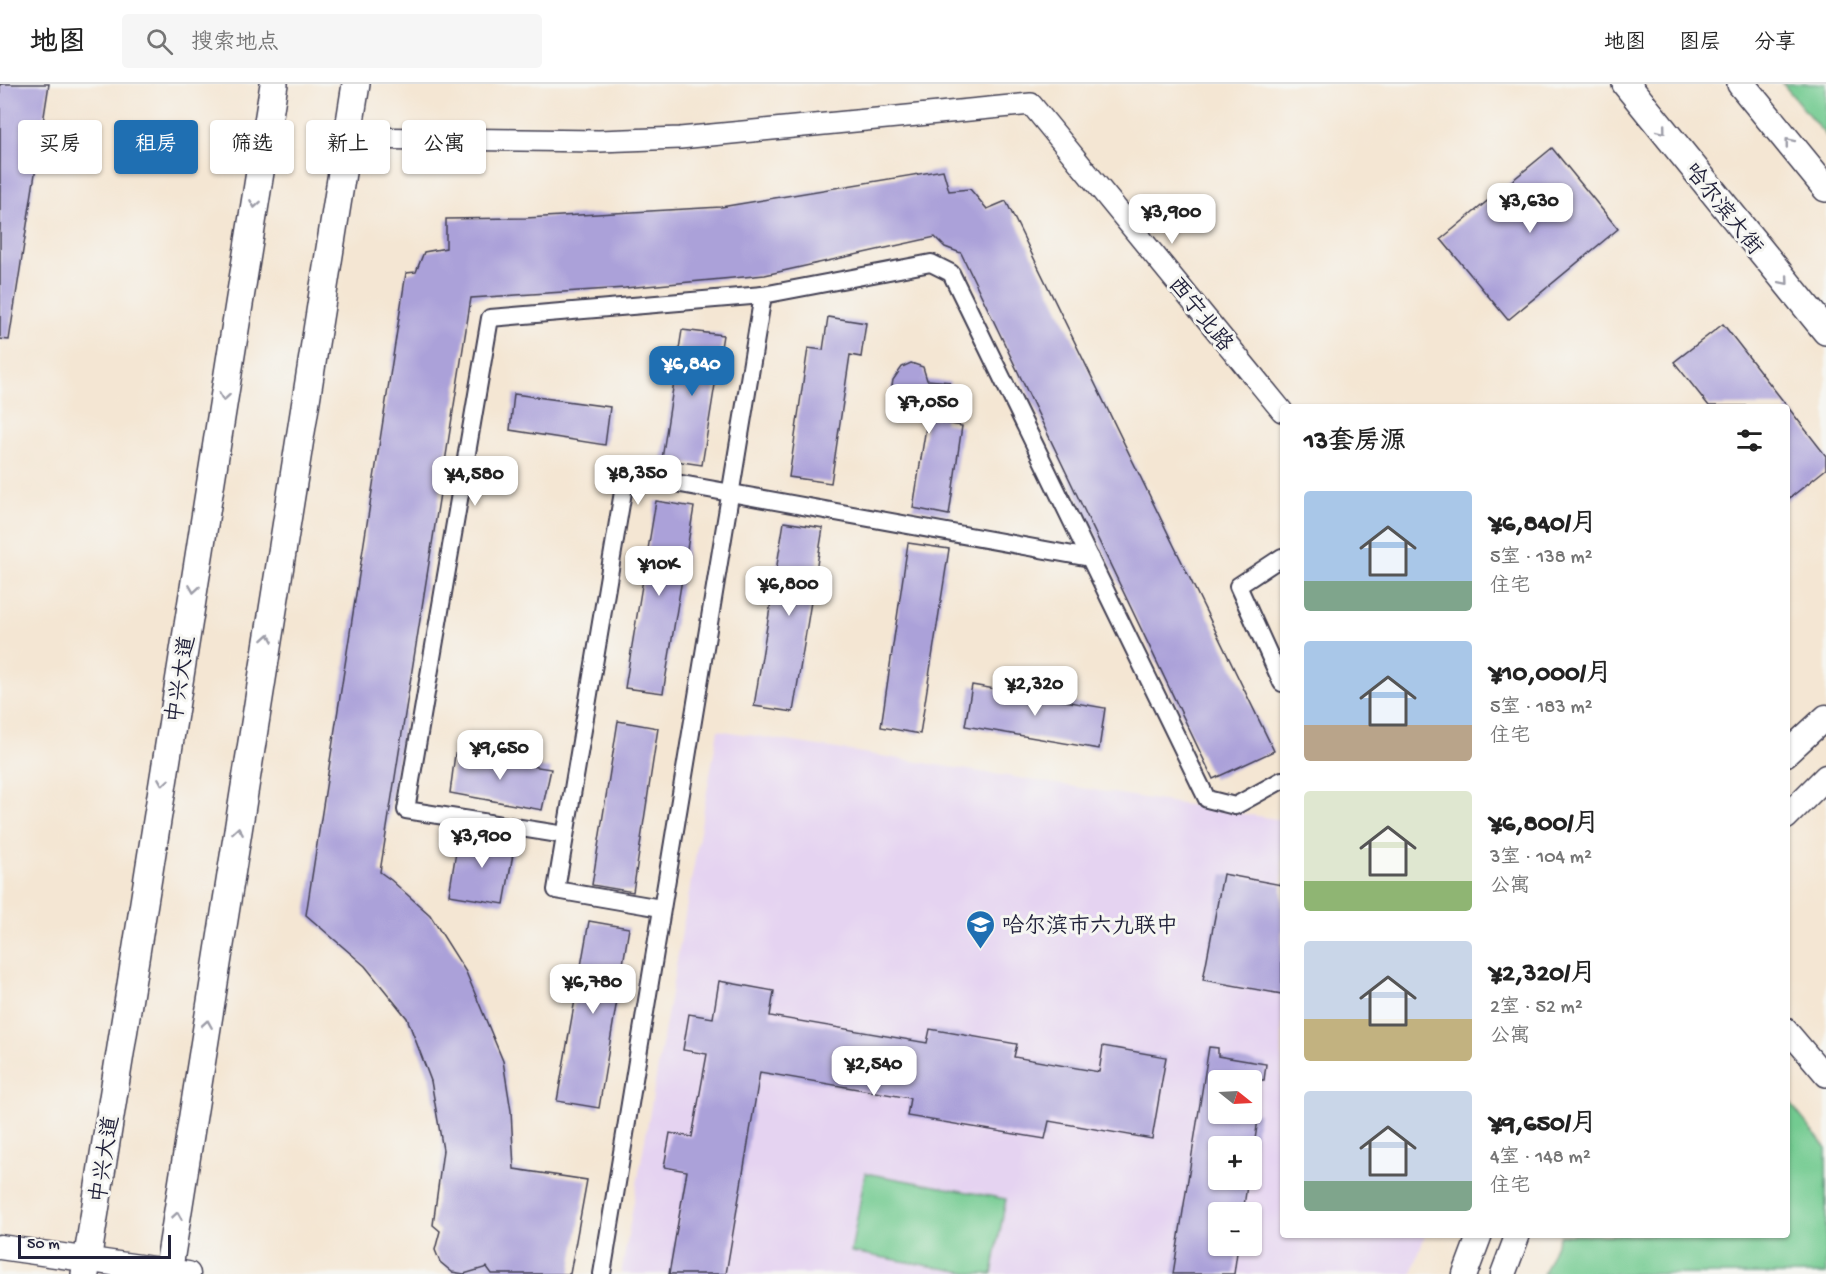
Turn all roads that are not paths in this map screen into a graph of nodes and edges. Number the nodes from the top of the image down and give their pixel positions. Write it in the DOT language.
graph roads {
  1 [pos="356,84"];
  2 [pos="1626,84"];
  3 [pos="1741,84"];
  4 [pos="271,88"];
  5 [pos="350,120"];
  6 [pos="390,139"];
  7 [pos="342,174"];
  8 [pos="1826,188"];
  9 [pos="763,295"];
  10 [pos="1826,331"];
  11 [pos="1280,409"];
  12 [pos="730,492"];
  13 [pos="1090,558"];
  14 [pos="1280,558"];
  15 [pos="1280,679"];
  16 [pos="1826,717"];
  17 [pos="1790,750"];
  18 [pos="1826,777"];
  19 [pos="1280,781"];
  20 [pos="1790,813"];
  21 [pos="565,835"];
  22 [pos="661,909"];
  23 [pos="1790,1034"];
  24 [pos="1826,1076"];
  25 [pos="1478,1238"];
  26 [pos="1516,1238"];
  27 [pos="0,1247"];
  28 [pos="86,1267"];
  29 [pos="175,1273"];
  30 [pos="602,1274"];
  31 [pos="1465,1274"];
  32 [pos="1503,1274"];
  1 -- 5 [label="main road"];
  2 -- 10 [label="main road, 哈尔滨大街, one-way"];
  8 -- 3 [label="main road, one-way"];
  4 -- 28 [label="main road, 中兴大道, one-way"];
  6 -- 11 [label="street, 西宁北路"];
  29 -- 7 [label="main road, one-way"];
  9 -- 12 [label="street"];
  9 -- 13 [label="street"];
  9 -- 21 [label="street"];
  12 -- 13 [label="street"];
  12 -- 21 [label="street"];
  12 -- 22 [label="street"];
  13 -- 19 [label="street"];
  14 -- 15 [label="street"];
  16 -- 17 [label="main road"];
  18 -- 20 [label="main road"];
  21 -- 22 [label="street"];
  22 -- 30 [label="street"];
  23 -- 24 [label="street"];
  25 -- 31 [label="main road"];
  26 -- 32 [label="main road"];
  27 -- 28 [label="main road"];
  28 -- 29 [label="main road"];
}
